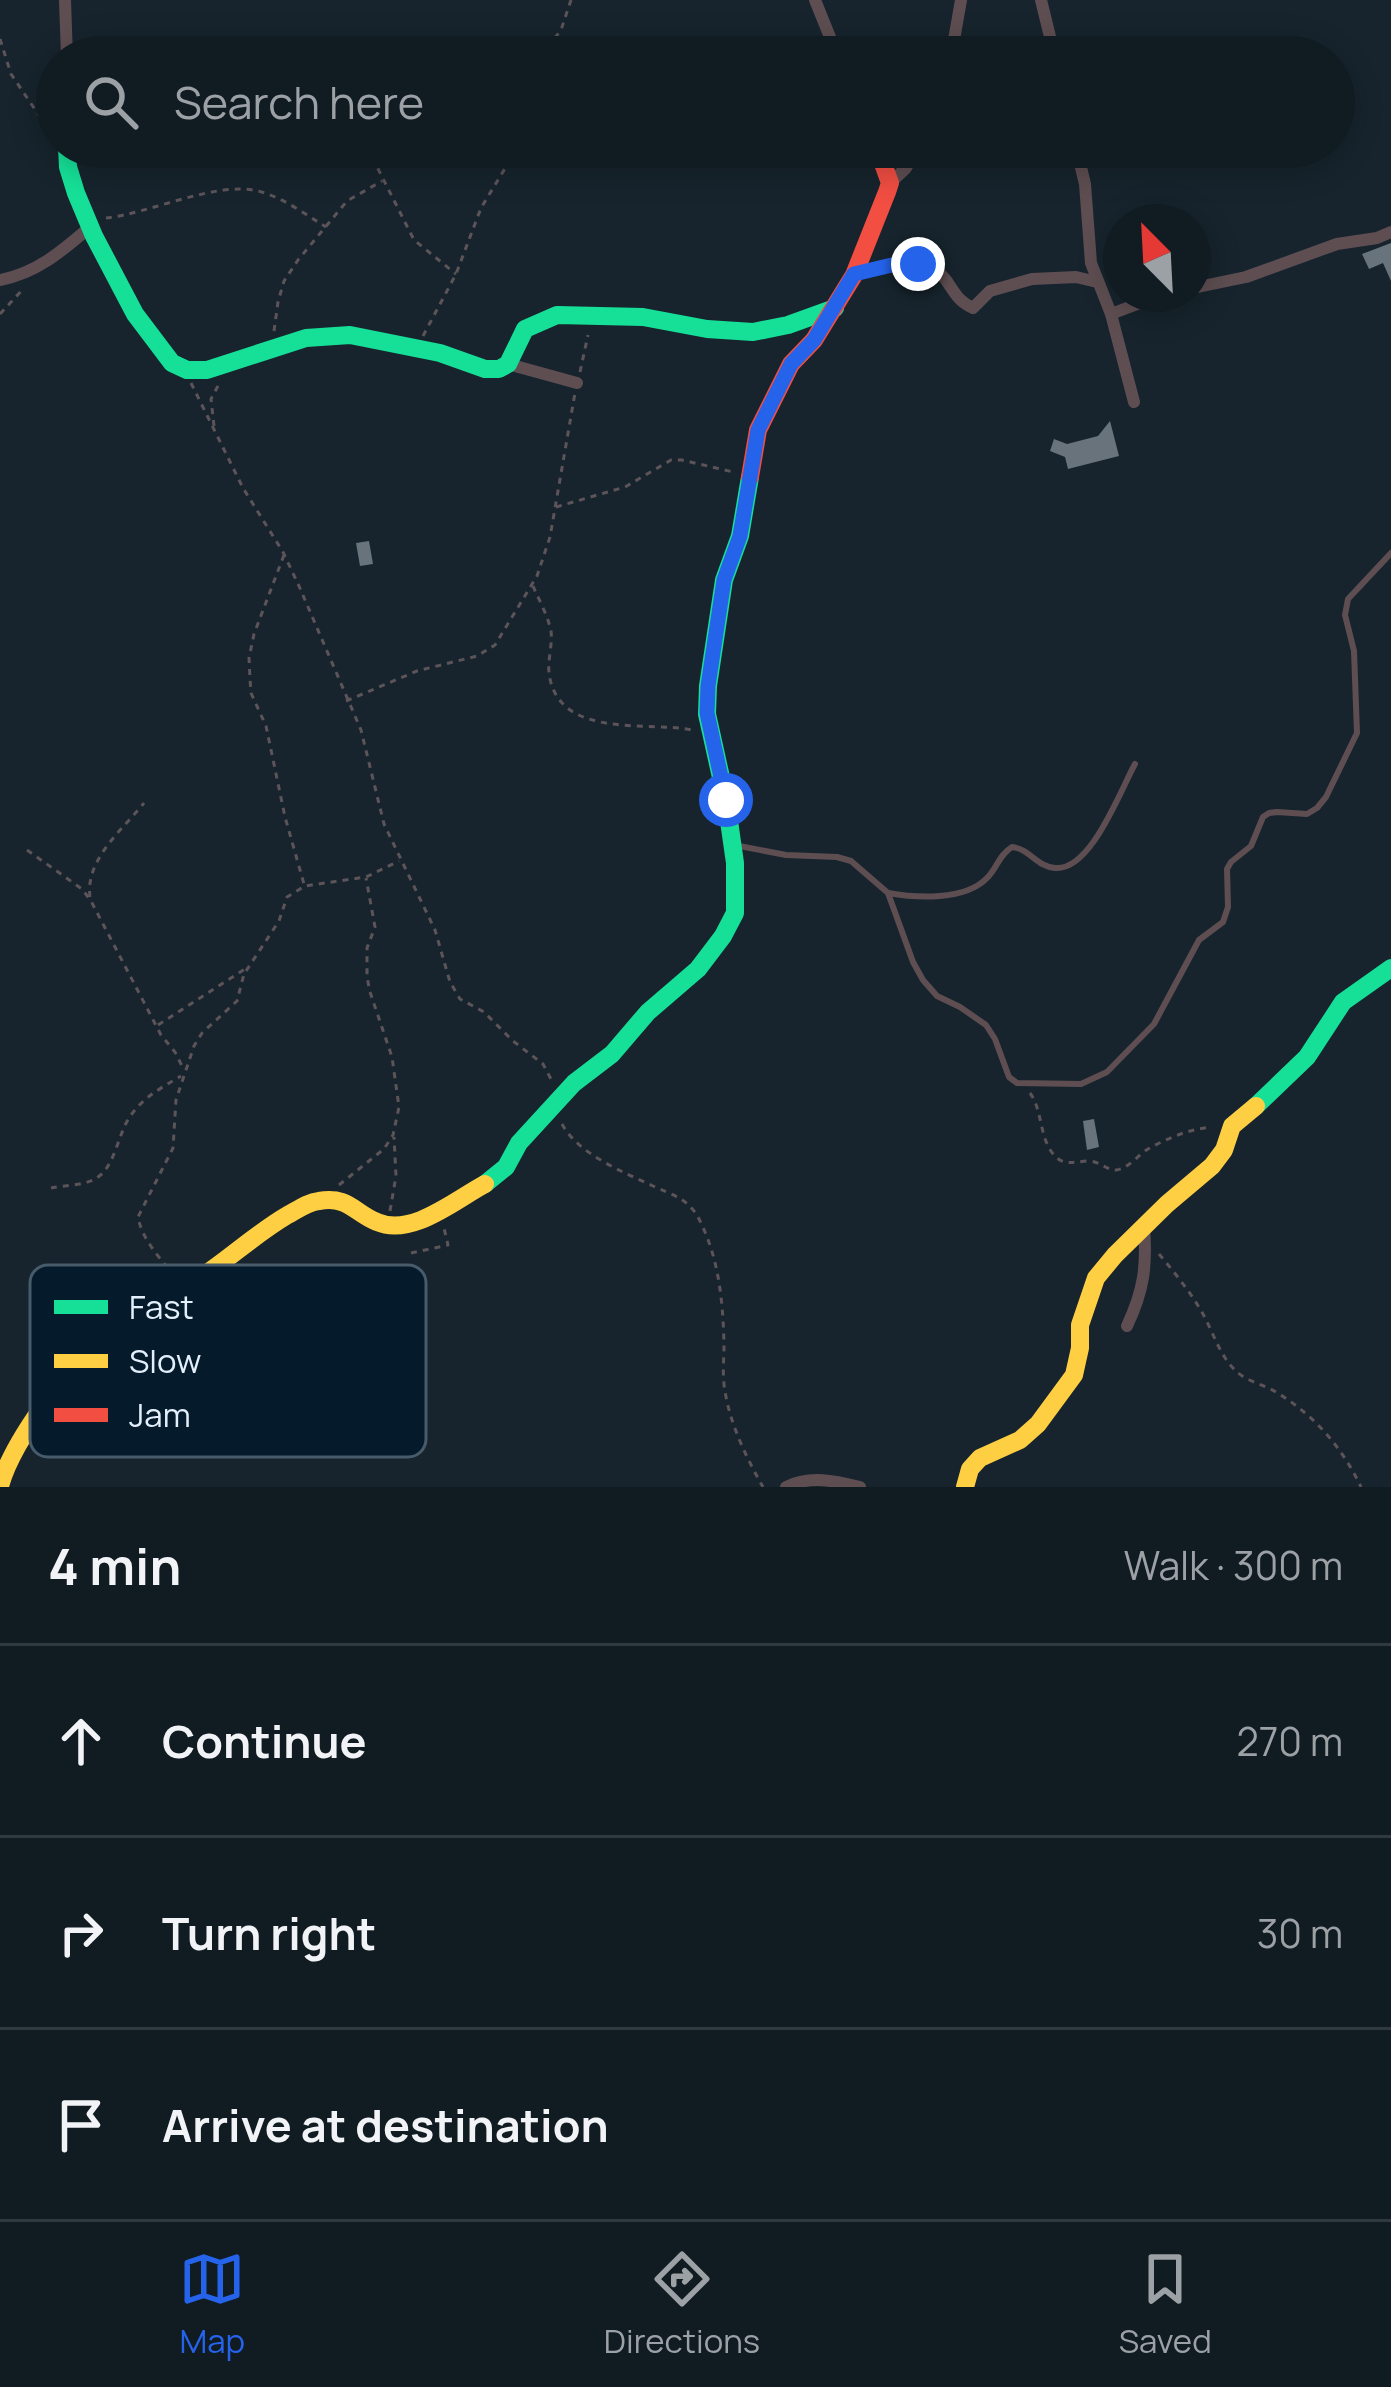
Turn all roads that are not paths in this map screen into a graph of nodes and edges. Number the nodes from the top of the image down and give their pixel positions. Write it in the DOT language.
graph roads {
  1 [pos="64,0"];
  2 [pos="815,0"];
  3 [pos="961,0"];
  4 [pos="1041,0"];
  5 [pos="66,36"];
  6 [pos="830,36"];
  7 [pos="955,36"];
  8 [pos="1050,36"];
  9 [pos="68,168"];
  10 [pos="885,168"];
  11 [pos="906,168"];
  12 [pos="1081,168"];
  13 [pos="890,183"];
  14 [pos="88,222"];
  15 [pos="1391,232"];
  16 [pos="854,274"];
  17 [pos="0,280"];
  18 [pos="1097,282"];
  19 [pos="1211,283"];
  20 [pos="835,308"];
  21 [pos="1116,312"];
  22 [pos="1111,314"];
  23 [pos="508,364"];
  24 [pos="578,383"];
  25 [pos="1134,402"];
  26 [pos="1391,553"];
  27 [pos="1135,764"];
  28 [pos="732,844"];
  29 [pos="888,893"];
  30 [pos="1391,968"];
  31 [pos="1145,1232"];
  32 [pos="218,1265"];
  33 [pos="1127,1326"];
  34 [pos="30,1429"];
  35 [pos="0,1481"];
  36 [pos="786,1487"];
  37 [pos="860,1487"];
  38 [pos="965,1487"];
  1 -- 5 [label="street"];
  2 -- 6 [label="street"];
  3 -- 7 [label="street"];
  4 -- 8 [label="street"];
  9 -- 14 [label="street"];
  10 -- 13 [label="street"];
  11 -- 13 [label="street"];
  12 -- 18 [label="street"];
  13 -- 16 [label="street"];
  14 -- 17 [label="street"];
  14 -- 23 [label="street"];
  15 -- 19 [label="street"];
  16 -- 18 [label="street"];
  16 -- 20 [label="street"];
  18 -- 22 [label="street"];
  20 -- 23 [label="street"];
  20 -- 28 [label="street"];
  21 -- 22 [label="street"];
  22 -- 25 [label="street"];
  23 -- 24 [label="street"];
  26 -- 29 [label="lane"];
  27 -- 29 [label="lane"];
  28 -- 29 [label="lane"];
  28 -- 32 [label="street"];
  30 -- 31 [label="street"];
  31 -- 33 [label="street"];
  31 -- 38 [label="street"];
  34 -- 35 [label="street"];
  36 -- 37 [label="street"];
}
